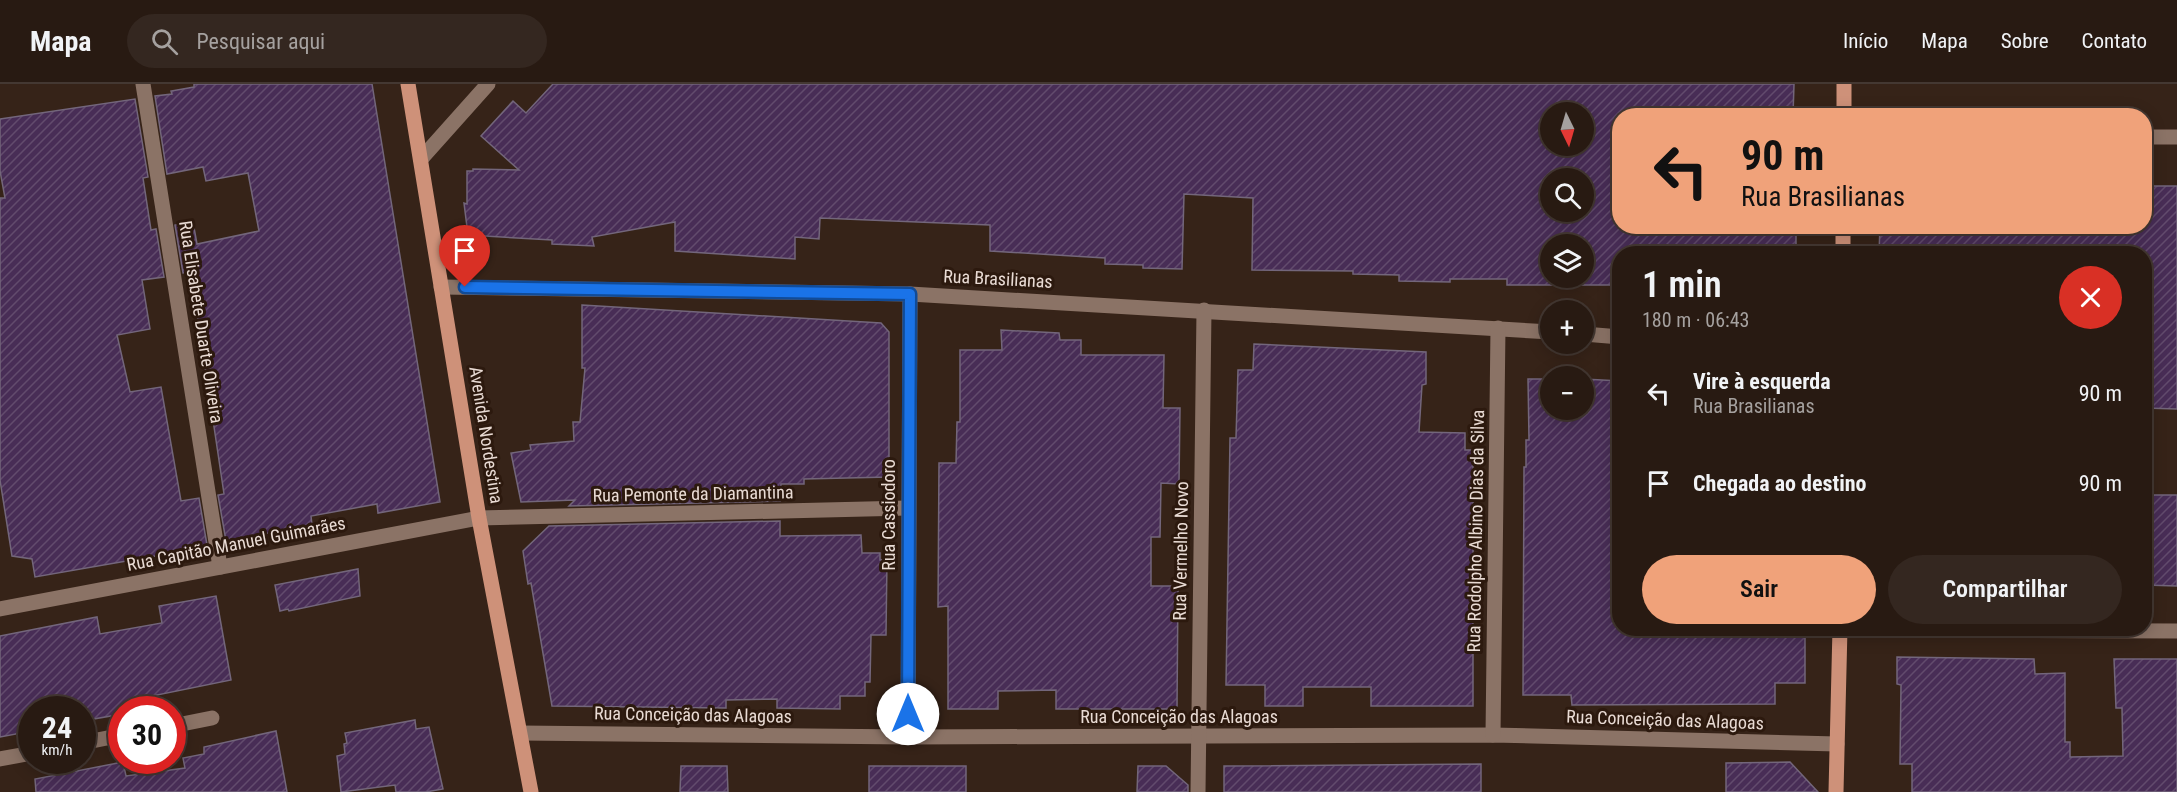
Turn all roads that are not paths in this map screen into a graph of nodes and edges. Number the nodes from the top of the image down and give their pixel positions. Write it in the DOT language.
graph roads {
  1 [pos="143,84"];
  2 [pos="408,84"];
  3 [pos="488,84"];
  4 [pos="1844,84"];
  5 [pos="1844,108"];
  6 [pos="2152,137"];
  7 [pos="2177,137"];
  8 [pos="421,159"];
  9 [pos="441,287"];
  10 [pos="910,294"];
  11 [pos="1204,310"];
  12 [pos="1498,328"];
  13 [pos="1540,331"];
  14 [pos="1594,335"];
  15 [pos="1612,336"];
  16 [pos="908,508"];
  17 [pos="479,518"];
  18 [pos="220,567"];
  19 [pos="0,609"];
  20 [pos="2152,631"];
  21 [pos="2177,631"];
  22 [pos="1840,636"];
  23 [pos="212,718"];
  24 [pos="186,723"];
  25 [pos="520,733"];
  26 [pos="1493,735"];
  27 [pos="1199,736"];
  28 [pos="908,737"];
  29 [pos="1838,744"];
  30 [pos="18,756"];
  31 [pos="0,759"];
  32 [pos="531,792"];
  33 [pos="1198,792"];
  34 [pos="1836,792"];
  1 -- 18 [label="street, Rua Elisabete Duarte Oliveira"];
  2 -- 8 [label="main road, Avenida Nordestina"];
  3 -- 8 [label="street"];
  4 -- 5 [label="main road"];
  6 -- 7 [label="street"];
  8 -- 9 [label="main road, Avenida Nordestina"];
  9 -- 10 [label="street, Rua Brasilianas"];
  9 -- 17 [label="main road, Avenida Nordestina"];
  10 -- 11 [label="street, Rua Brasilianas"];
  10 -- 16 [label="street, Rua Cassiodoro"];
  11 -- 12 [label="street, Rua Brasilianas"];
  11 -- 27 [label="street, Rua Vermelho Novo"];
  12 -- 13 [label="street, Rua Brasilianas"];
  12 -- 26 [label="street, Rua Rodolpho Albino Dias da Silva"];
  14 -- 15 [label="street"];
  16 -- 17 [label="street, Rua Pemonte da Diamantina"];
  16 -- 28 [label="street, Rua Cassiodoro"];
  17 -- 18 [label="street, Rua Capitão Manuel Guimarães"];
  17 -- 25 [label="main road, Avenida Nordestina"];
  18 -- 19 [label="street, Rua Capitão Manuel Guimarães"];
  20 -- 21 [label="street"];
  22 -- 29 [label="main road"];
  23 -- 24 [label="street"];
  25 -- 28 [label="street, Rua Conceição das Alagoas"];
  25 -- 32 [label="main road, Avenida Nordestina"];
  26 -- 27 [label="street, Rua Conceição das Alagoas"];
  26 -- 29 [label="street, Rua Conceição das Alagoas"];
  27 -- 28 [label="street, Rua Conceição das Alagoas"];
  27 -- 33 [label="street, Rua Vermelho Novo"];
  29 -- 34 [label="main road"];
  30 -- 31 [label="street"];
}
